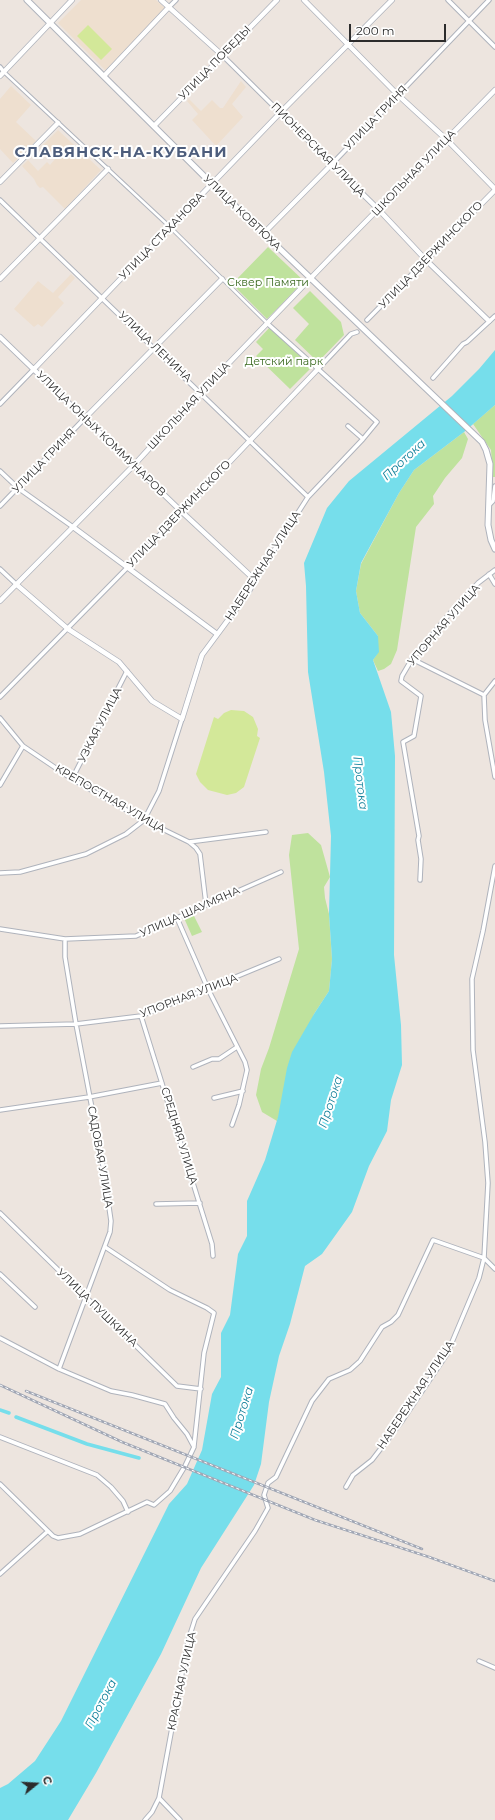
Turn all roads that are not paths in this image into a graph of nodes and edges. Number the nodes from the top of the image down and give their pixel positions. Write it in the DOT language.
graph roads {
  1 [pos="27,0"];
  2 [pos="72,0"];
  3 [pos="161,0"];
  4 [pos="176,0"];
  5 [pos="277,0"];
  6 [pos="304,0"];
  7 [pos="392,0"];
  8 [pos="448,0"];
  9 [pos="489,0"];
  10 [pos="169,7"];
  11 [pos="469,21"];
  12 [pos="50,23"];
  13 [pos="349,44"];
  14 [pos="495,47"];
  15 [pos="222,55"];
  16 [pos="0,67"];
  17 [pos="4,72"];
  18 [pos="0,76"];
  19 [pos="104,76"];
  20 [pos="495,90"];
  21 [pos="398,95"];
  22 [pos="280,113"];
  23 [pos="58,123"];
  24 [pos="154,126"];
  25 [pos="447,140"];
  26 [pos="332,164"];
  27 [pos="108,169"];
  28 [pos="0,182"];
  29 [pos="212,184"];
  30 [pos="495,189"];
  31 [pos="0,200"];
  32 [pos="379,210"];
  33 [pos="170,227"];
  34 [pos="263,234"];
  35 [pos="41,238"];
  36 [pos="426,260"];
  37 [pos="0,279"];
  38 [pos="222,279"];
  39 [pos="311,279"];
  40 [pos="102,297"];
  41 [pos="495,316"];
  42 [pos="367,320"];
  43 [pos="490,321"];
  44 [pos="268,324"];
  45 [pos="357,332"];
  46 [pos="0,337"];
  47 [pos="155,348"];
  48 [pos="318,369"];
  49 [pos="33,370"];
  50 [pos="433,378"];
  51 [pos="201,392"];
  52 [pos="0,404"];
  53 [pos="84,419"];
  54 [pos="348,426"];
  55 [pos="363,439"];
  56 [pos="249,441"];
  57 [pos="134,465"];
  58 [pos="0,471"];
  59 [pos="495,486"];
  60 [pos="18,488"];
  61 [pos="308,497"];
  62 [pos="0,506"];
  63 [pos="488,506"];
  64 [pos="182,512"];
  65 [pos="73,527"];
  66 [pos="495,548"];
  67 [pos="126,567"];
  68 [pos="0,569"];
  69 [pos="495,570"];
  70 [pos="489,574"];
  71 [pos="256,580"];
  72 [pos="495,584"];
  73 [pos="17,585"];
  74 [pos="0,601"];
  75 [pos="68,629"];
  76 [pos="217,634"];
  77 [pos="412,659"];
  78 [pos="127,671"];
  79 [pos="495,681"];
  80 [pos="484,695"];
  81 [pos="0,697"];
  82 [pos="0,718"];
  83 [pos="182,720"];
  84 [pos="23,746"];
  85 [pos="495,777"];
  86 [pos="72,779"];
  87 [pos="0,785"];
  88 [pos="144,820"];
  89 [pos="266,832"];
  90 [pos="189,842"];
  91 [pos="495,866"];
  92 [pos="281,872"];
  93 [pos="0,873"];
  94 [pos="420,880"];
  95 [pos="206,904"];
  96 [pos="177,918"];
  97 [pos="0,929"];
  98 [pos="66,939"];
  99 [pos="279,959"];
  100 [pos="208,989"];
  101 [pos="141,1016"];
  102 [pos="76,1024"];
  103 [pos="0,1026"];
  104 [pos="237,1047"];
  105 [pos="194,1067"];
  106 [pos="162,1083"];
  107 [pos="242,1091"];
  108 [pos="89,1097"];
  109 [pos="214,1098"];
  110 [pos="0,1110"];
  111 [pos="232,1125"];
  112 [pos="200,1203"];
  113 [pos="156,1204"];
  114 [pos="0,1213"];
  115 [pos="105,1247"];
  116 [pos="213,1256"];
  117 [pos="484,1258"];
  118 [pos="495,1269"];
  119 [pos="0,1274"];
  120 [pos="87,1298"];
  121 [pos="35,1306"];
  122 [pos="0,1339"];
  123 [pos="59,1369"];
  124 [pos="201,1389"];
  125 [pos="0,1437"];
  126 [pos="194,1447"];
  127 [pos="0,1484"];
  128 [pos="346,1487"];
  129 [pos="128,1512"];
  130 [pos="48,1531"];
  131 [pos="0,1574"];
  132 [pos="479,1662"];
  133 [pos="495,1668"];
  134 [pos="159,1798"];
  135 [pos="144,1820"];
  136 [pos="180,1820"];
  1 -- 12 [label="main road, УЛИЦА КОВТЮХА"];
  2 -- 12 [label="street"];
  3 -- 10 [label="street, ПИОНЕРСКАЯ УЛИЦА"];
  4 -- 10 [label="street"];
  5 -- 15 [label="street, УЛИЦА ПОБЕДЫ"];
  6 -- 13 [label="street"];
  7 -- 13 [label="street, УЛИЦА СТАХАНОВА"];
  8 -- 11 [label="street"];
  9 -- 11 [label="street, УЛИЦА ГРИНЯ"];
  10 -- 15 [label="street, ПИОНЕРСКАЯ УЛИЦА"];
  10 -- 19 [label="street"];
  11 -- 14 [label="street"];
  11 -- 21 [label="street, УЛИЦА ГРИНЯ"];
  12 -- 17 [label="street"];
  12 -- 19 [label="main road, УЛИЦА КОВТЮХА"];
  13 -- 21 [label="street"];
  13 -- 22 [label="street, УЛИЦА СТАХАНОВА"];
  15 -- 22 [label="street, ПИОНЕРСКАЯ УЛИЦА"];
  15 -- 24 [label="street, УЛИЦА ПОБЕДЫ"];
  16 -- 17 [label="street"];
  17 -- 18 [label="street"];
  17 -- 23 [label="street"];
  19 -- 24 [label="main road, УЛИЦА КОВТЮХА"];
  20 -- 25 [label="street, ШКОЛЬНАЯ УЛИЦА"];
  21 -- 25 [label="street"];
  21 -- 26 [label="street, УЛИЦА ГРИНЯ"];
  22 -- 26 [label="street, ПИОНЕРСКАЯ УЛИЦА"];
  22 -- 29 [label="street, УЛИЦА СТАХАНОВА"];
  23 -- 27 [label="street"];
  23 -- 28 [label="street"];
  24 -- 29 [label="main road, УЛИЦА КОВТЮХА"];
  25 -- 30 [label="street"];
  25 -- 32 [label="street, ШКОЛЬНАЯ УЛИЦА"];
  26 -- 32 [label="street, ПИОНЕРСКАЯ УЛИЦА"];
  26 -- 34 [label="street, УЛИЦА ГРИНЯ"];
  27 -- 33 [label="street"];
  27 -- 35 [label="street"];
  29 -- 33 [label="street, УЛИЦА СТАХАНОВА"];
  29 -- 34 [label="main road, УЛИЦА КОВТЮХА"];
  30 -- 36 [label="street, УЛИЦА ДЗЕРЖИНСКОГО"];
  31 -- 35 [label="street, УЛИЦА ЛЕНИНА"];
  32 -- 36 [label="street, ПИОНЕРСКАЯ УЛИЦА"];
  32 -- 39 [label="street, ШКОЛЬНАЯ УЛИЦА"];
  33 -- 38 [label="street"];
  33 -- 40 [label="street, УЛИЦА СТАХАНОВА"];
  34 -- 39 [label="main road, УЛИЦА КОВТЮХА"];
  35 -- 37 [label="street"];
  35 -- 40 [label="street, УЛИЦА ЛЕНИНА"];
  36 -- 42 [label="street, УЛИЦА ДЗЕРЖИНСКОГО"];
  36 -- 43 [label="street, ПИОНЕРСКАЯ УЛИЦА"];
  38 -- 44 [label="street"];
  38 -- 47 [label="street, УЛИЦА ГРИНЯ"];
  39 -- 44 [label="street, ШКОЛЬНАЯ УЛИЦА"];
  39 -- 63 [label="main road, УЛИЦА КОВТЮХА"];
  40 -- 47 [label="street, УЛИЦА ЛЕНИНА"];
  40 -- 49 [label="street, УЛИЦА СТАХАНОВА"];
  41 -- 43 [label="street"];
  43 -- 50 [label="street"];
  44 -- 48 [label="street"];
  44 -- 51 [label="street, ШКОЛЬНАЯ УЛИЦА"];
  45 -- 48 [label="street, УЛИЦА ДЗЕРЖИНСКОГО"];
  46 -- 49 [label="street, УЛИЦА ЮНЫХ КОММУНАРОВ"];
  47 -- 51 [label="street, УЛИЦА ЛЕНИНА"];
  47 -- 53 [label="street, УЛИЦА ГРИНЯ"];
  48 -- 55 [label="street, НАБЕРЕЖНАЯ УЛИЦА"];
  48 -- 56 [label="street, УЛИЦА ДЗЕРЖИНСКОГО"];
  49 -- 52 [label="street, УЛИЦА СТАХАНОВА"];
  49 -- 53 [label="street, УЛИЦА ЮНЫХ КОММУНАРОВ"];
  51 -- 56 [label="street, УЛИЦА ЛЕНИНА"];
  51 -- 57 [label="street, ШКОЛЬНАЯ УЛИЦА"];
  53 -- 57 [label="street, УЛИЦА ЮНЫХ КОММУНАРОВ"];
  53 -- 60 [label="street, УЛИЦА ГРИНЯ"];
  54 -- 55 [label="street"];
  55 -- 61 [label="street, НАБЕРЕЖНАЯ УЛИЦА"];
  56 -- 61 [label="street, УЛИЦА ЛЕНИНА"];
  56 -- 64 [label="street, УЛИЦА ДЗЕРЖИНСКОГО"];
  57 -- 64 [label="street, УЛИЦА ЮНЫХ КОММУНАРОВ"];
  57 -- 65 [label="street, ШКОЛЬНАЯ УЛИЦА"];
  58 -- 60 [label="street"];
  59 -- 63 [label="street"];
  60 -- 62 [label="street, УЛИЦА ГРИНЯ"];
  60 -- 65 [label="street"];
  61 -- 71 [label="street, НАБЕРЕЖНАЯ УЛИЦА"];
  63 -- 66 [label="main road"];
  64 -- 67 [label="street, УЛИЦА ДЗЕРЖИНСКОГО"];
  64 -- 71 [label="street, УЛИЦА ЮНЫХ КОММУНАРОВ"];
  65 -- 67 [label="street"];
  65 -- 73 [label="street, ШКОЛЬНАЯ УЛИЦА"];
  67 -- 75 [label="street, УЛИЦА ДЗЕРЖИНСКОГО"];
  67 -- 76 [label="street"];
  68 -- 73 [label="street"];
  69 -- 70 [label="street, УПОРНАЯ УЛИЦА"];
  70 -- 72 [label="street"];
  70 -- 77 [label="street, УПОРНАЯ УЛИЦА"];
  71 -- 76 [label="street, НАБЕРЕЖНАЯ УЛИЦА"];
  73 -- 74 [label="street, ШКОЛЬНАЯ УЛИЦА"];
  73 -- 75 [label="street"];
  75 -- 78 [label="street"];
  75 -- 81 [label="street, УЛИЦА ДЗЕРЖИНСКОГО"];
  76 -- 83 [label="street, НАБЕРЕЖНАЯ УЛИЦА"];
  77 -- 80 [label="street"];
  77 -- 94 [label="street, УПОРНАЯ УЛИЦА"];
  78 -- 83 [label="street"];
  78 -- 86 [label="street, УЗКАЯ УЛИЦА"];
  79 -- 80 [label="street"];
  80 -- 85 [label="street"];
  82 -- 84 [label="street, КРЕПОСТНАЯ УЛИЦА"];
  83 -- 88 [label="street, НАБЕРЕЖНАЯ УЛИЦА"];
  84 -- 86 [label="street, КРЕПОСТНАЯ УЛИЦА"];
  84 -- 87 [label="street"];
  86 -- 88 [label="street, КРЕПОСТНАЯ УЛИЦА"];
  88 -- 90 [label="street, КРЕПОСТНАЯ УЛИЦА"];
  88 -- 93 [label="street"];
  89 -- 90 [label="street"];
  90 -- 95 [label="street, КРЕПОСТНАЯ УЛИЦА"];
  91 -- 117 [label="street, НАБЕРЕЖНАЯ УЛИЦА"];
  92 -- 95 [label="street, УЛИЦА ШАУМЯНА"];
  95 -- 96 [label="street, УЛИЦА ШАУМЯНА"];
  96 -- 98 [label="street, УЛИЦА ШАУМЯНА"];
  96 -- 100 [label="street"];
  97 -- 98 [label="street, УЛИЦА ШАУМЯНА"];
  98 -- 102 [label="street, САДОВАЯ УЛИЦА"];
  99 -- 100 [label="street, УПОРНАЯ УЛИЦА"];
  100 -- 101 [label="street, УПОРНАЯ УЛИЦА"];
  100 -- 104 [label="street"];
  101 -- 102 [label="street, УПОРНАЯ УЛИЦА"];
  101 -- 106 [label="street, СРЕДНЯЯ УЛИЦА"];
  102 -- 103 [label="street, УПОРНАЯ УЛИЦА"];
  102 -- 108 [label="street, САДОВАЯ УЛИЦА"];
  104 -- 105 [label="street"];
  104 -- 107 [label="street"];
  106 -- 108 [label="street"];
  106 -- 112 [label="street, СРЕДНЯЯ УЛИЦА"];
  107 -- 109 [label="street"];
  107 -- 111 [label="street"];
  108 -- 110 [label="street"];
  108 -- 115 [label="street, САДОВАЯ УЛИЦА"];
  112 -- 113 [label="street"];
  112 -- 116 [label="street, СРЕДНЯЯ УЛИЦА"];
  114 -- 120 [label="street, УЛИЦА ПУШКИНА"];
  115 -- 120 [label="street, САДОВАЯ УЛИЦА"];
  115 -- 124 [label="street"];
  117 -- 118 [label="street"];
  117 -- 128 [label="street, НАБЕРЕЖНАЯ УЛИЦА"];
  117 -- 134 [label="street, КРАСНАЯ УЛИЦА"];
  119 -- 121 [label="street"];
  120 -- 123 [label="street, САДОВАЯ УЛИЦА"];
  120 -- 124 [label="street, УЛИЦА ПУШКИНА"];
  122 -- 123 [label="street"];
  123 -- 126 [label="street"];
  124 -- 126 [label="street"];
  125 -- 129 [label="street"];
  126 -- 129 [label="street"];
  127 -- 130 [label="street"];
  129 -- 130 [label="street"];
  130 -- 131 [label="street"];
  132 -- 133 [label="street"];
  134 -- 135 [label="street, КРАСНАЯ УЛИЦА"];
  134 -- 136 [label="street"];
}
